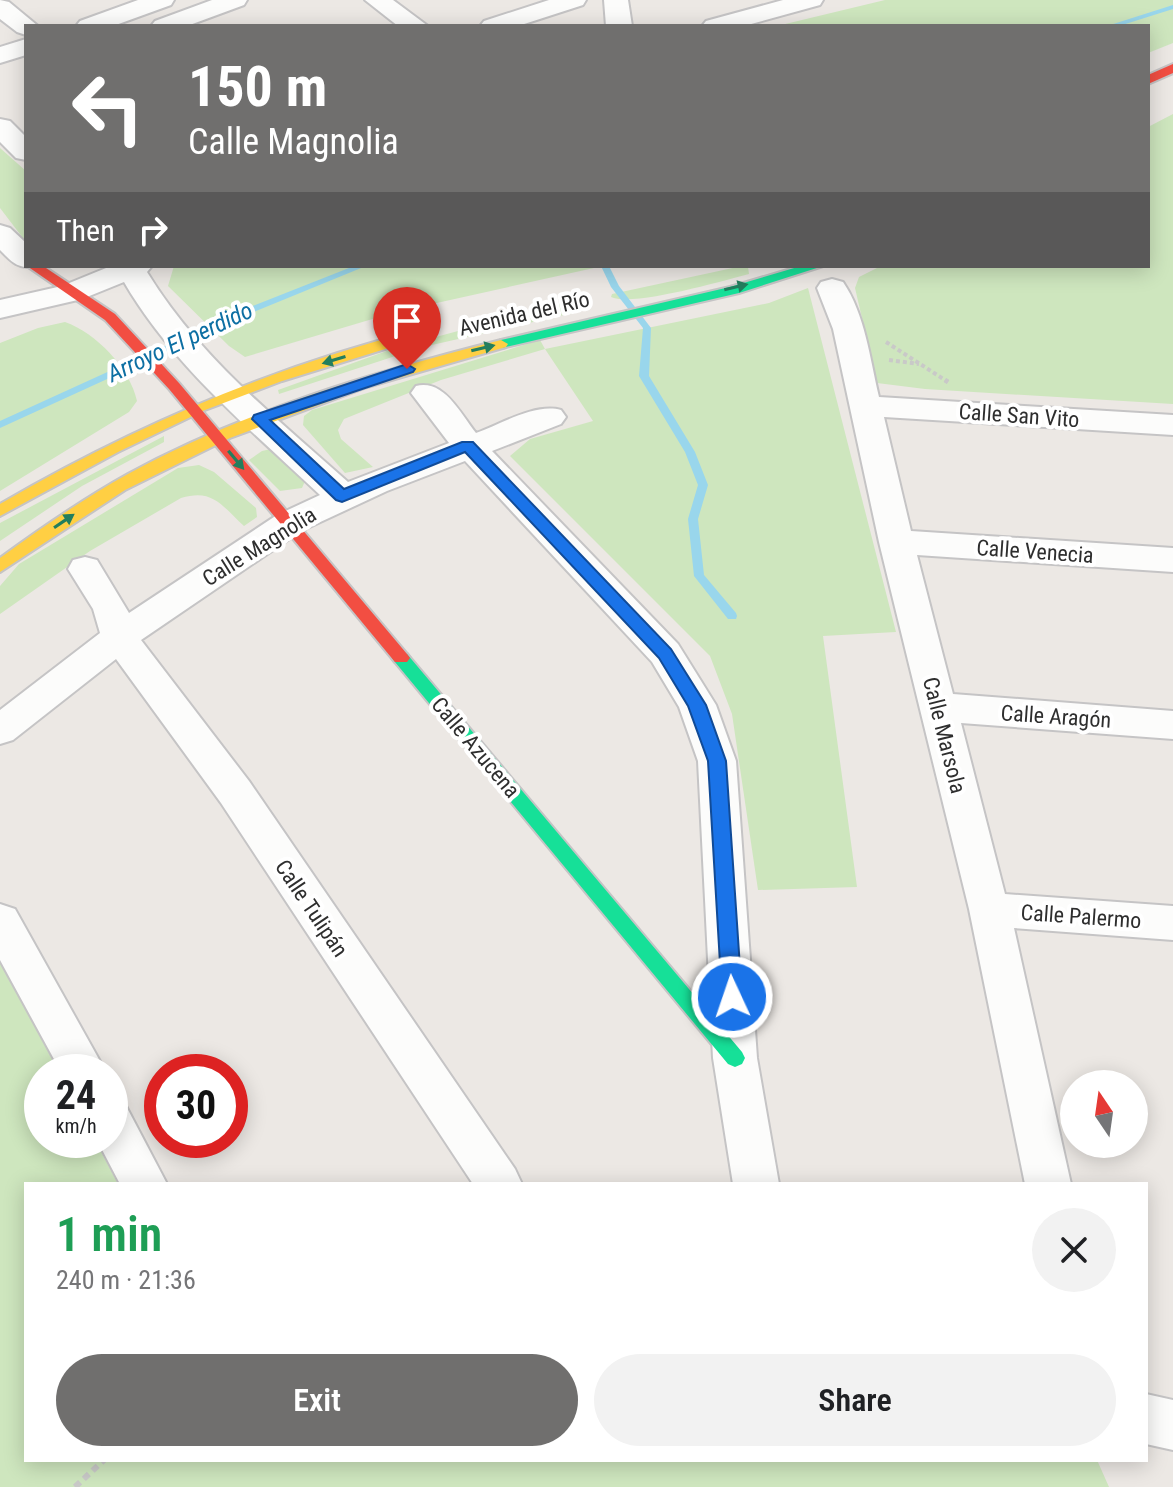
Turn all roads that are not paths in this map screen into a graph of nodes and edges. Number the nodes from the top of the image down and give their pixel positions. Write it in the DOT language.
graph roads {
  1 [pos="162,0"];
  2 [pos="235,0"];
  3 [pos="377,0"];
  4 [pos="616,0"];
  5 [pos="811,0"];
  6 [pos="569,1"];
  7 [pos="768,5"];
  8 [pos="0,7"];
  9 [pos="200,13"];
  10 [pos="99,24"];
  11 [pos="170,24"];
  12 [pos="412,24"];
  13 [pos="499,24"];
  14 [pos="619,24"];
  15 [pos="720,24"];
  16 [pos="24,25"];
  17 [pos="24,48"];
  18 [pos="0,55"];
  19 [pos="1173,68"];
  20 [pos="1150,79"];
  21 [pos="0,127"];
  22 [pos="24,150"];
  23 [pos="0,234"];
  24 [pos="24,253"];
  25 [pos="115,268"];
  26 [pos="132,268"];
  27 [pos="47,272"];
  28 [pos="811,273"];
  29 [pos="4,308"];
  30 [pos="442,328"];
  31 [pos="224,385"];
  32 [pos="427,393"];
  33 [pos="866,406"];
  34 [pos="194,409"];
  35 [pos="550,417"];
  36 [pos="260,419"];
  37 [pos="1173,425"];
  38 [pos="216,436"];
  39 [pos="468,445"];
  40 [pos="342,496"];
  41 [pos="0,511"];
  42 [pos="289,523"];
  43 [pos="896,542"];
  44 [pos="1173,560"];
  45 [pos="0,566"];
  46 [pos="85,569"];
  47 [pos="119,637"];
  48 [pos="938,707"];
  49 [pos="1173,725"];
  50 [pos="0,730"];
  51 [pos="989,909"];
  52 [pos="0,921"];
  53 [pos="1173,923"];
  54 [pos="74,1054"];
  55 [pos="735,1058"];
  56 [pos="128,1154"];
  57 [pos="143,1182"];
  58 [pos="498,1182"];
  59 [pos="756,1182"];
  60 [pos="1048,1182"];
  61 [pos="1148,1419"];
  62 [pos="1173,1425"];
  1 -- 10 [label="street"];
  2 -- 9 [label="street"];
  3 -- 12 [label="street"];
  4 -- 14 [label="street"];
  5 -- 7 [label="street"];
  6 -- 13 [label="street"];
  7 -- 15 [label="street"];
  8 -- 16 [label="street"];
  9 -- 11 [label="street"];
  17 -- 18 [label="street"];
  19 -- 20 [label="street"];
  21 -- 22 [label="street"];
  23 -- 24 [label="street"];
  25 -- 27 [label="street"];
  26 -- 31 [label="street"];
  27 -- 29 [label="street"];
  27 -- 34 [label="street, Calle Azucena"];
  28 -- 33 [label="street, Calle Marsola"];
  36 -- 28 [label="street, Avenida del Río, one-way"];
  30 -- 31 [label="street, Avenida del Río, one-way"];
  31 -- 34 [label="street, Avenida del Río"];
  31 -- 36 [label="street"];
  32 -- 39 [label="street"];
  33 -- 37 [label="street, Calle San Vito"];
  33 -- 43 [label="street, Calle Marsola"];
  34 -- 38 [label="street, Calle Azucena"];
  34 -- 41 [label="street, Avenida del Río"];
  35 -- 39 [label="street, Calle Magnolia"];
  36 -- 38 [label="street, Avenida del Río"];
  36 -- 40 [label="street"];
  38 -- 42 [label="street, Calle Azucena, one-way"];
  45 -- 38 [label="street, Avenida del Río, one-way"];
  39 -- 40 [label="street, Calle Magnolia"];
  39 -- 55 [label="street"];
  40 -- 42 [label="street, Calle Magnolia"];
  42 -- 47 [label="street, Calle Magnolia"];
  42 -- 55 [label="street, Calle Azucena"];
  43 -- 44 [label="street, Calle Venecia"];
  43 -- 48 [label="street, Calle Marsola"];
  46 -- 47 [label="street, Calle Tulipán"];
  47 -- 50 [label="street, Calle Magnolia"];
  47 -- 58 [label="street, Calle Tulipán"];
  48 -- 49 [label="street, Calle Aragón"];
  48 -- 51 [label="street, Calle Marsola"];
  51 -- 53 [label="street, Calle Palermo"];
  51 -- 60 [label="street, Calle Marsola"];
  52 -- 54 [label="street"];
  55 -- 59 [label="street"];
  56 -- 57 [label="street"];
  61 -- 62 [label="street"];
}
